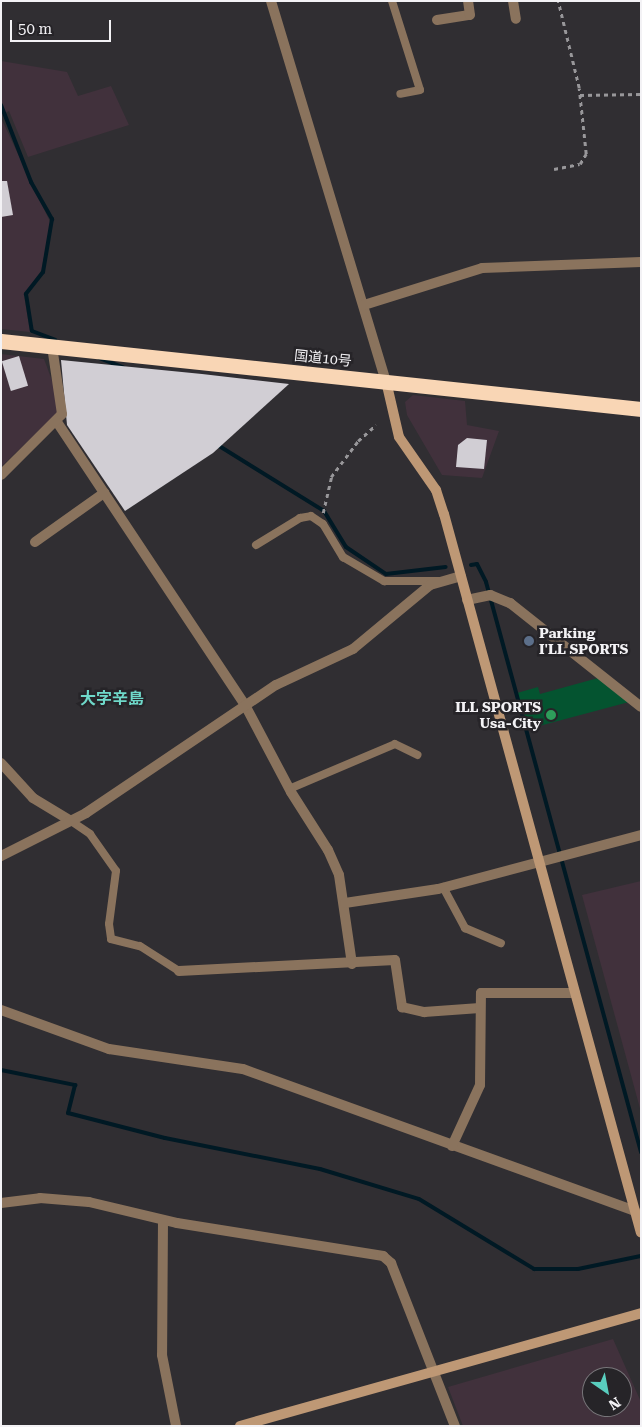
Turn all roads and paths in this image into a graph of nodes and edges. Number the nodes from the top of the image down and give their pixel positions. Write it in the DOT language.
graph roads {
  1 [pos="271,1"];
  2 [pos="392,1"];
  3 [pos="468,1"];
  4 [pos="513,1"];
  5 [pos="558,1"];
  6 [pos="437,20"];
  7 [pos="516,20"];
  8 [pos="400,94"];
  9 [pos="641,94"];
  10 [pos="580,95"];
  11 [pos="554,169"];
  12 [pos="641,262"];
  13 [pos="364,305"];
  14 [pos="1,341"];
  15 [pos="53,346"];
  16 [pos="386,381"];
  17 [pos="641,409"];
  18 [pos="57,422"];
  19 [pos="376,425"];
  20 [pos="1,475"];
  21 [pos="104,493"];
  22 [pos="323,524"];
  23 [pos="35,542"];
  24 [pos="256,545"];
  25 [pos="461,576"];
  26 [pos="442,581"];
  27 [pos="468,600"];
  28 [pos="245,705"];
  29 [pos="641,707"];
  30 [pos="418,754"];
  31 [pos="1,763"];
  32 [pos="289,789"];
  33 [pos="71,820"];
  34 [pos="641,835"];
  35 [pos="1,856"];
  36 [pos="539,860"];
  37 [pos="443,887"];
  38 [pos="345,903"];
  39 [pos="500,943"];
  40 [pos="352,964"];
  41 [pos="179,971"];
  42 [pos="575,993"];
  43 [pos="480,1008"];
  44 [pos="1,1010"];
  45 [pos="452,1146"];
  46 [pos="1,1202"];
  47 [pos="635,1211"];
  48 [pos="163,1220"];
  49 [pos="641,1233"];
  50 [pos="641,1313"];
  51 [pos="432,1372"];
  52 [pos="176,1426"];
  53 [pos="240,1426"];
  54 [pos="454,1426"];
  1 -- 13 [label="street"];
  2 -- 8 [label="lane"];
  3 -- 6 [label="street"];
  4 -- 7 [label="street"];
  5 -- 10 [label="path"];
  9 -- 10 [label="path"];
  10 -- 11 [label="path"];
  12 -- 13 [label="street"];
  13 -- 16 [label="street"];
  14 -- 15 [label="highway, 国道10号"];
  15 -- 16 [label="highway, 国道10号"];
  15 -- 18 [label="street"];
  16 -- 17 [label="highway, 国道10号"];
  16 -- 25 [label="street"];
  18 -- 20 [label="street"];
  18 -- 21 [label="street"];
  19 -- 22 [label="path"];
  21 -- 23 [label="street"];
  21 -- 28 [label="street"];
  22 -- 24 [label="lane"];
  22 -- 26 [label="lane"];
  25 -- 26 [label="street"];
  25 -- 27 [label="street"];
  26 -- 28 [label="street"];
  27 -- 29 [label="street"];
  27 -- 36 [label="street"];
  28 -- 32 [label="street"];
  28 -- 33 [label="street"];
  30 -- 32 [label="lane"];
  31 -- 33 [label="street"];
  32 -- 38 [label="street"];
  33 -- 35 [label="street"];
  33 -- 41 [label="lane"];
  34 -- 36 [label="street"];
  36 -- 37 [label="street"];
  36 -- 42 [label="street"];
  37 -- 38 [label="street"];
  37 -- 39 [label="lane"];
  38 -- 40 [label="street"];
  40 -- 41 [label="street"];
  40 -- 43 [label="street"];
  42 -- 43 [label="street"];
  42 -- 47 [label="street"];
  43 -- 45 [label="street"];
  44 -- 45 [label="street"];
  45 -- 47 [label="street"];
  46 -- 48 [label="street"];
  47 -- 49 [label="street"];
  48 -- 51 [label="street"];
  48 -- 52 [label="street"];
  50 -- 51 [label="street"];
  51 -- 53 [label="street"];
  51 -- 54 [label="street"];
}
